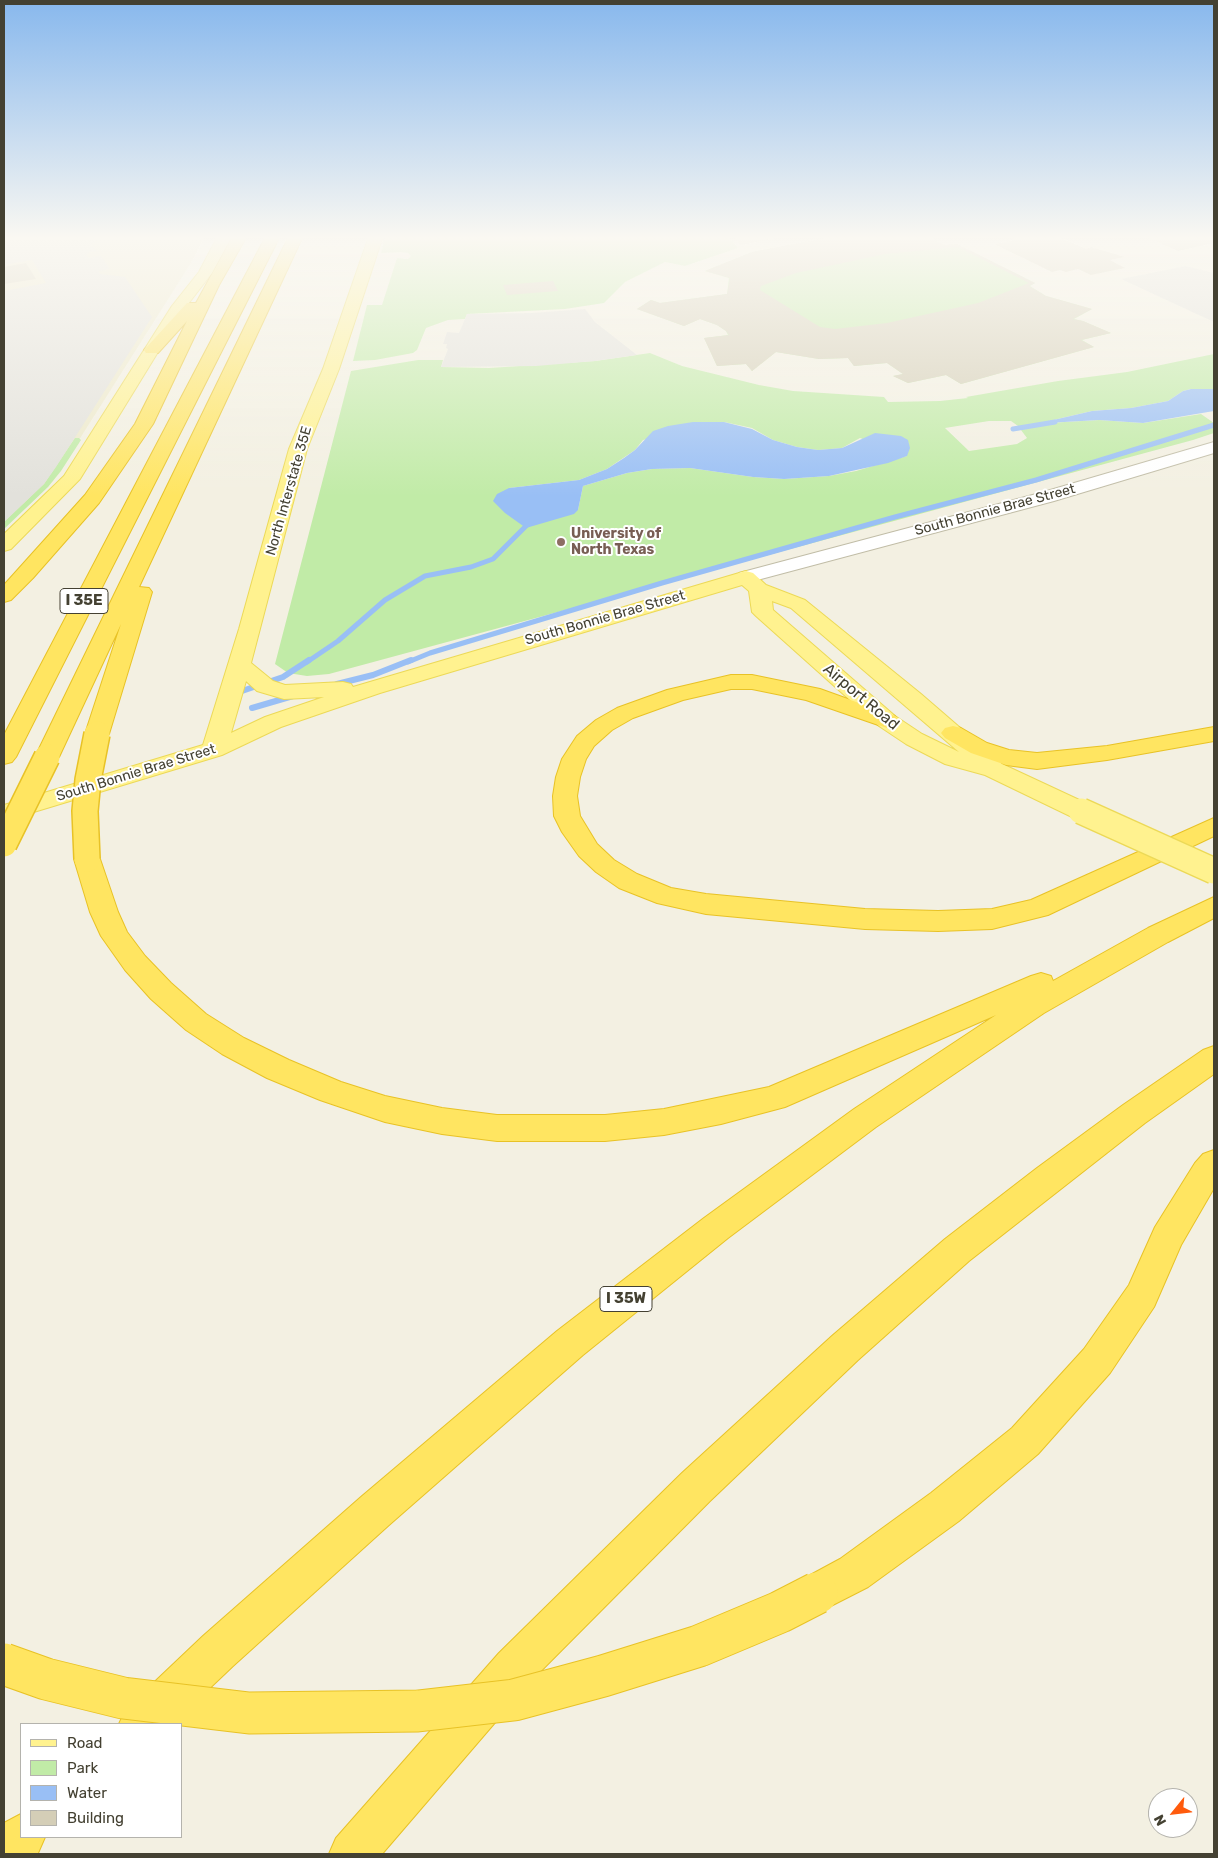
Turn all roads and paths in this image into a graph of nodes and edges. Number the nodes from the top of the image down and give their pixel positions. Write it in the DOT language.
graph roads {
  1 [pos="169,323"];
  2 [pos="177,323"];
  3 [pos="194,323"];
  4 [pos="228,323"];
  5 [pos="255,323"];
  6 [pos="347,323"];
  7 [pos="152,350"];
  8 [pos="1213,447"];
  9 [pos="150,474"];
  10 [pos="182,475"];
  11 [pos="127,504"];
  12 [pos="4,545"];
  13 [pos="752,583"];
  14 [pos="4,596"];
  15 [pos="239,665"];
  16 [pos="372,688"];
  17 [pos="887,721"];
  18 [pos="953,733"];
  19 [pos="1214,734"];
  20 [pos="214,750"];
  21 [pos="4,757"];
  22 [pos="993,769"];
  23 [pos="4,813"];
  24 [pos="1214,826"];
  25 [pos="4,844"];
  26 [pos="1214,870"];
  27 [pos="1214,907"];
  28 [pos="1158,935"];
  29 [pos="1214,1058"];
  30 [pos="1214,1164"];
  31 [pos="4,1664"];
  32 [pos="142,1723"];
  33 [pos="21,1838"];
  34 [pos="4,1854"];
  35 [pos="352,1854"];
  1 -- 7 [label="main road"];
  2 -- 7 [label="highway"];
  3 -- 14 [label="highway"];
  4 -- 9 [label="highway, I 35E"];
  5 -- 10 [label="highway, I 35E"];
  6 -- 15 [label="main road, North Interstate 35E"];
  7 -- 12 [label="main road"];
  8 -- 13 [label="street, South Bonnie Brae Street"];
  9 -- 11 [label="highway"];
  9 -- 21 [label="highway, I 35E"];
  10 -- 25 [label="highway, I 35E, bridge"];
  10 -- 28 [label="highway, bridge"];
  13 -- 16 [label="main road, South Bonnie Brae Street"];
  13 -- 17 [label="main road, Airport Road"];
  13 -- 18 [label="main road, Airport Road"];
  15 -- 16 [label="main road"];
  15 -- 20 [label="main road, North Interstate 35E"];
  16 -- 20 [label="main road, South Bonnie Brae Street"];
  17 -- 22 [label="main road, Airport Road"];
  17 -- 24 [label="highway"];
  18 -- 19 [label="highway"];
  18 -- 22 [label="main road, Airport Road"];
  20 -- 23 [label="main road, South Bonnie Brae Street"];
  22 -- 26 [label="main road, Airport Road, bridge"];
  27 -- 28 [label="highway, I 35W"];
  28 -- 32 [label="highway, I 35W"];
  29 -- 35 [label="highway"];
  30 -- 31 [label="highway, bridge"];
  33 -- 34 [label="highway"];
}
